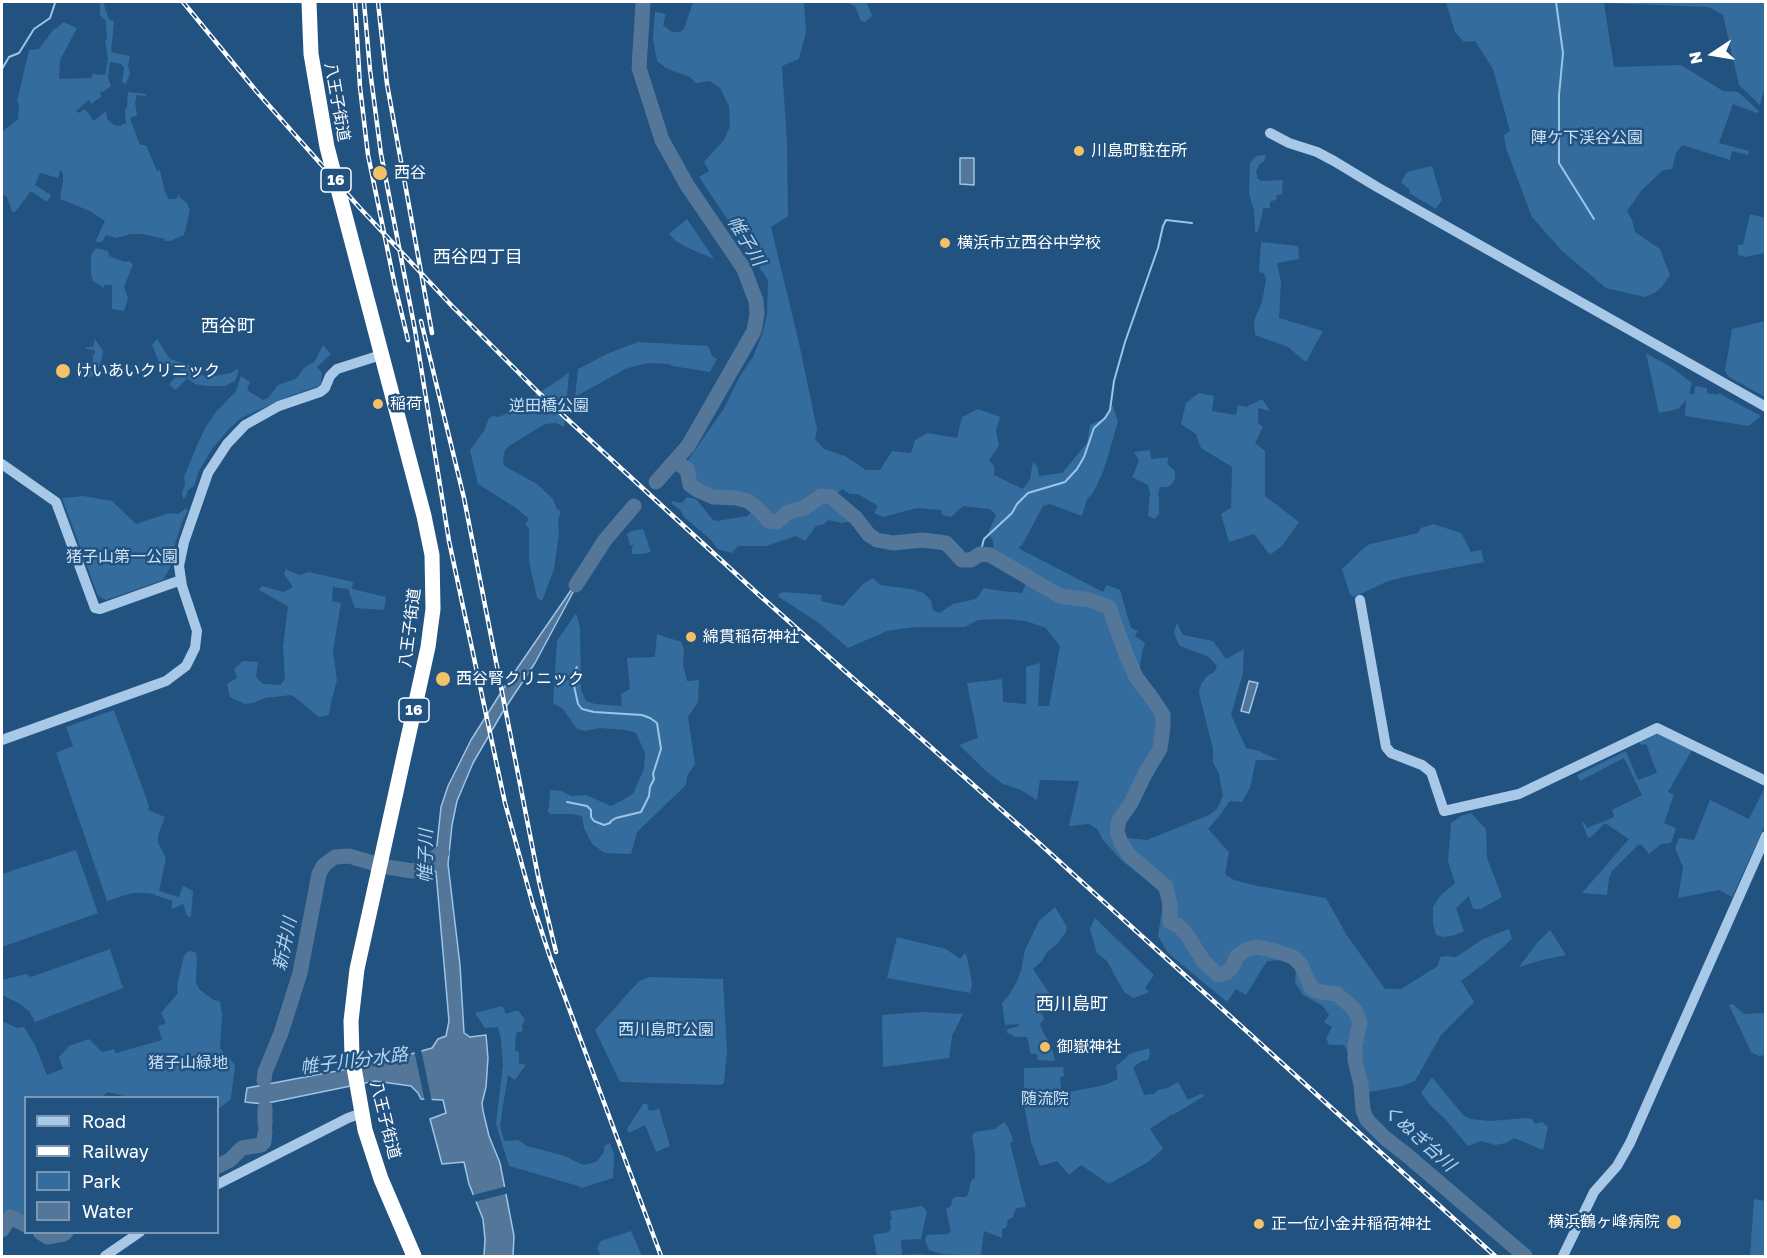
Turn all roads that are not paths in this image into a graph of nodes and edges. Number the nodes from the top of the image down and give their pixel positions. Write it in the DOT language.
graph roads {
  1 [pos="309,2"];
  2 [pos="1270,133"];
  3 [pos="381,355"];
  4 [pos="1766,407"];
  5 [pos="2,464"];
  6 [pos="181,580"];
  7 [pos="1360,600"];
  8 [pos="2,740"];
  9 [pos="1766,781"];
  10 [pos="1766,836"];
  11 [pos="362,1113"];
  12 [pos="219,1183"];
  13 [pos="139,1234"];
  14 [pos="105,1257"];
  15 [pos="414,1257"];
  16 [pos="1563,1257"];
  1 -- 3 [label="highway, 八王子街道 / 16"];
  2 -- 4 [label="street"];
  3 -- 6 [label="street"];
  3 -- 11 [label="highway, 八王子街道 / 16"];
  5 -- 6 [label="street"];
  6 -- 8 [label="street"];
  7 -- 9 [label="street"];
  10 -- 16 [label="street"];
  11 -- 12 [label="street"];
  11 -- 15 [label="highway, 八王子街道 / 16"];
  13 -- 14 [label="street"];
}
